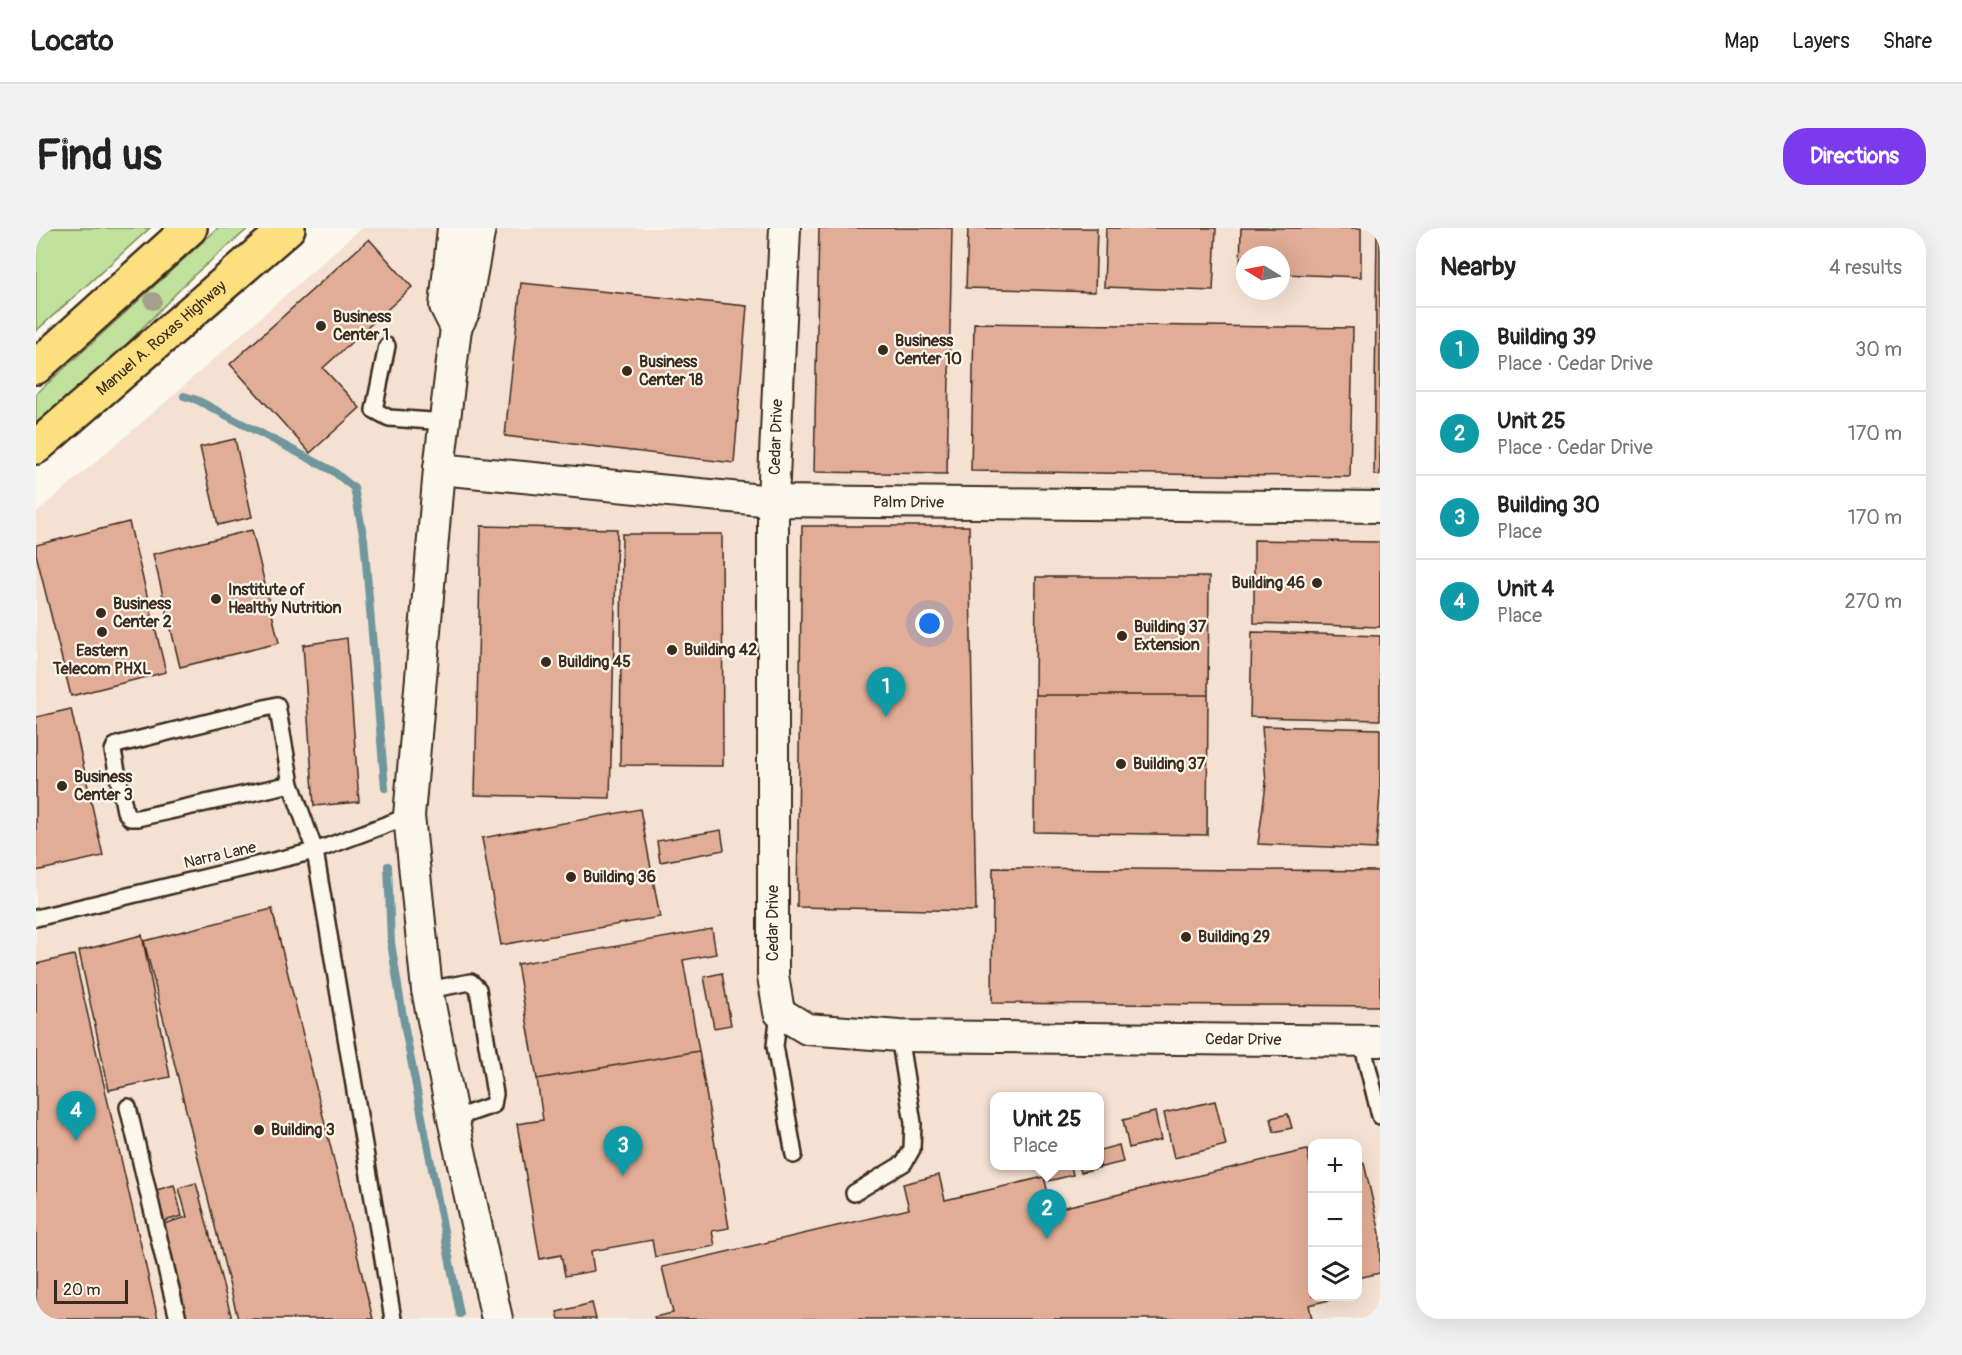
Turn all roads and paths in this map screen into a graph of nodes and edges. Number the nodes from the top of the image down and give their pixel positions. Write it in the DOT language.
graph roads {
  1 [pos="190,228"];
  2 [pos="288,228"];
  3 [pos="453,228"];
  4 [pos="480,228"];
  5 [pos="785,228"];
  6 [pos="456,328"];
  7 [pos="387,346"];
  8 [pos="36,367"];
  9 [pos="446,422"];
  10 [pos="36,447"];
  11 [pos="439,469"];
  12 [pos="773,501"];
  13 [pos="1380,507"];
  14 [pos="291,784"];
  15 [pos="409,816"];
  16 [pos="315,851"];
  17 [pos="36,918"];
  18 [pos="427,990"];
  19 [pos="779,1012"];
  20 [pos="899,1036"];
  21 [pos="1370,1040"];
  22 [pos="128,1107"];
  23 [pos="1380,1116"];
  24 [pos="453,1119"];
  25 [pos="794,1155"];
  26 [pos="854,1193"];
  27 [pos="178,1319"];
  28 [pos="393,1319"];
  29 [pos="497,1319"];
  1 -- 8 [label="main road"];
  2 -- 10 [label="main road, Manuel A. Roxas Highway"];
  3 -- 6 [label="street"];
  4 -- 6 [label="street"];
  5 -- 12 [label="street, Cedar Drive"];
  6 -- 9 [label="street"];
  7 -- 9 [label="lane"];
  9 -- 11 [label="street"];
  11 -- 12 [label="street, Palm Drive"];
  11 -- 15 [label="street"];
  12 -- 13 [label="street, Palm Drive"];
  12 -- 19 [label="street, Cedar Drive"];
  14 -- 14 [label="lane"];
  14 -- 16 [label="lane"];
  15 -- 16 [label="lane, Narra Lane"];
  15 -- 18 [label="street"];
  16 -- 17 [label="lane, Narra Lane"];
  16 -- 28 [label="lane"];
  18 -- 24 [label="street"];
  18 -- 24 [label="lane"];
  19 -- 20 [label="street, Cedar Drive"];
  19 -- 25 [label="lane"];
  20 -- 21 [label="street, Cedar Drive"];
  20 -- 26 [label="lane"];
  21 -- 23 [label="lane"];
  22 -- 27 [label="lane"];
  24 -- 29 [label="street"];
}
